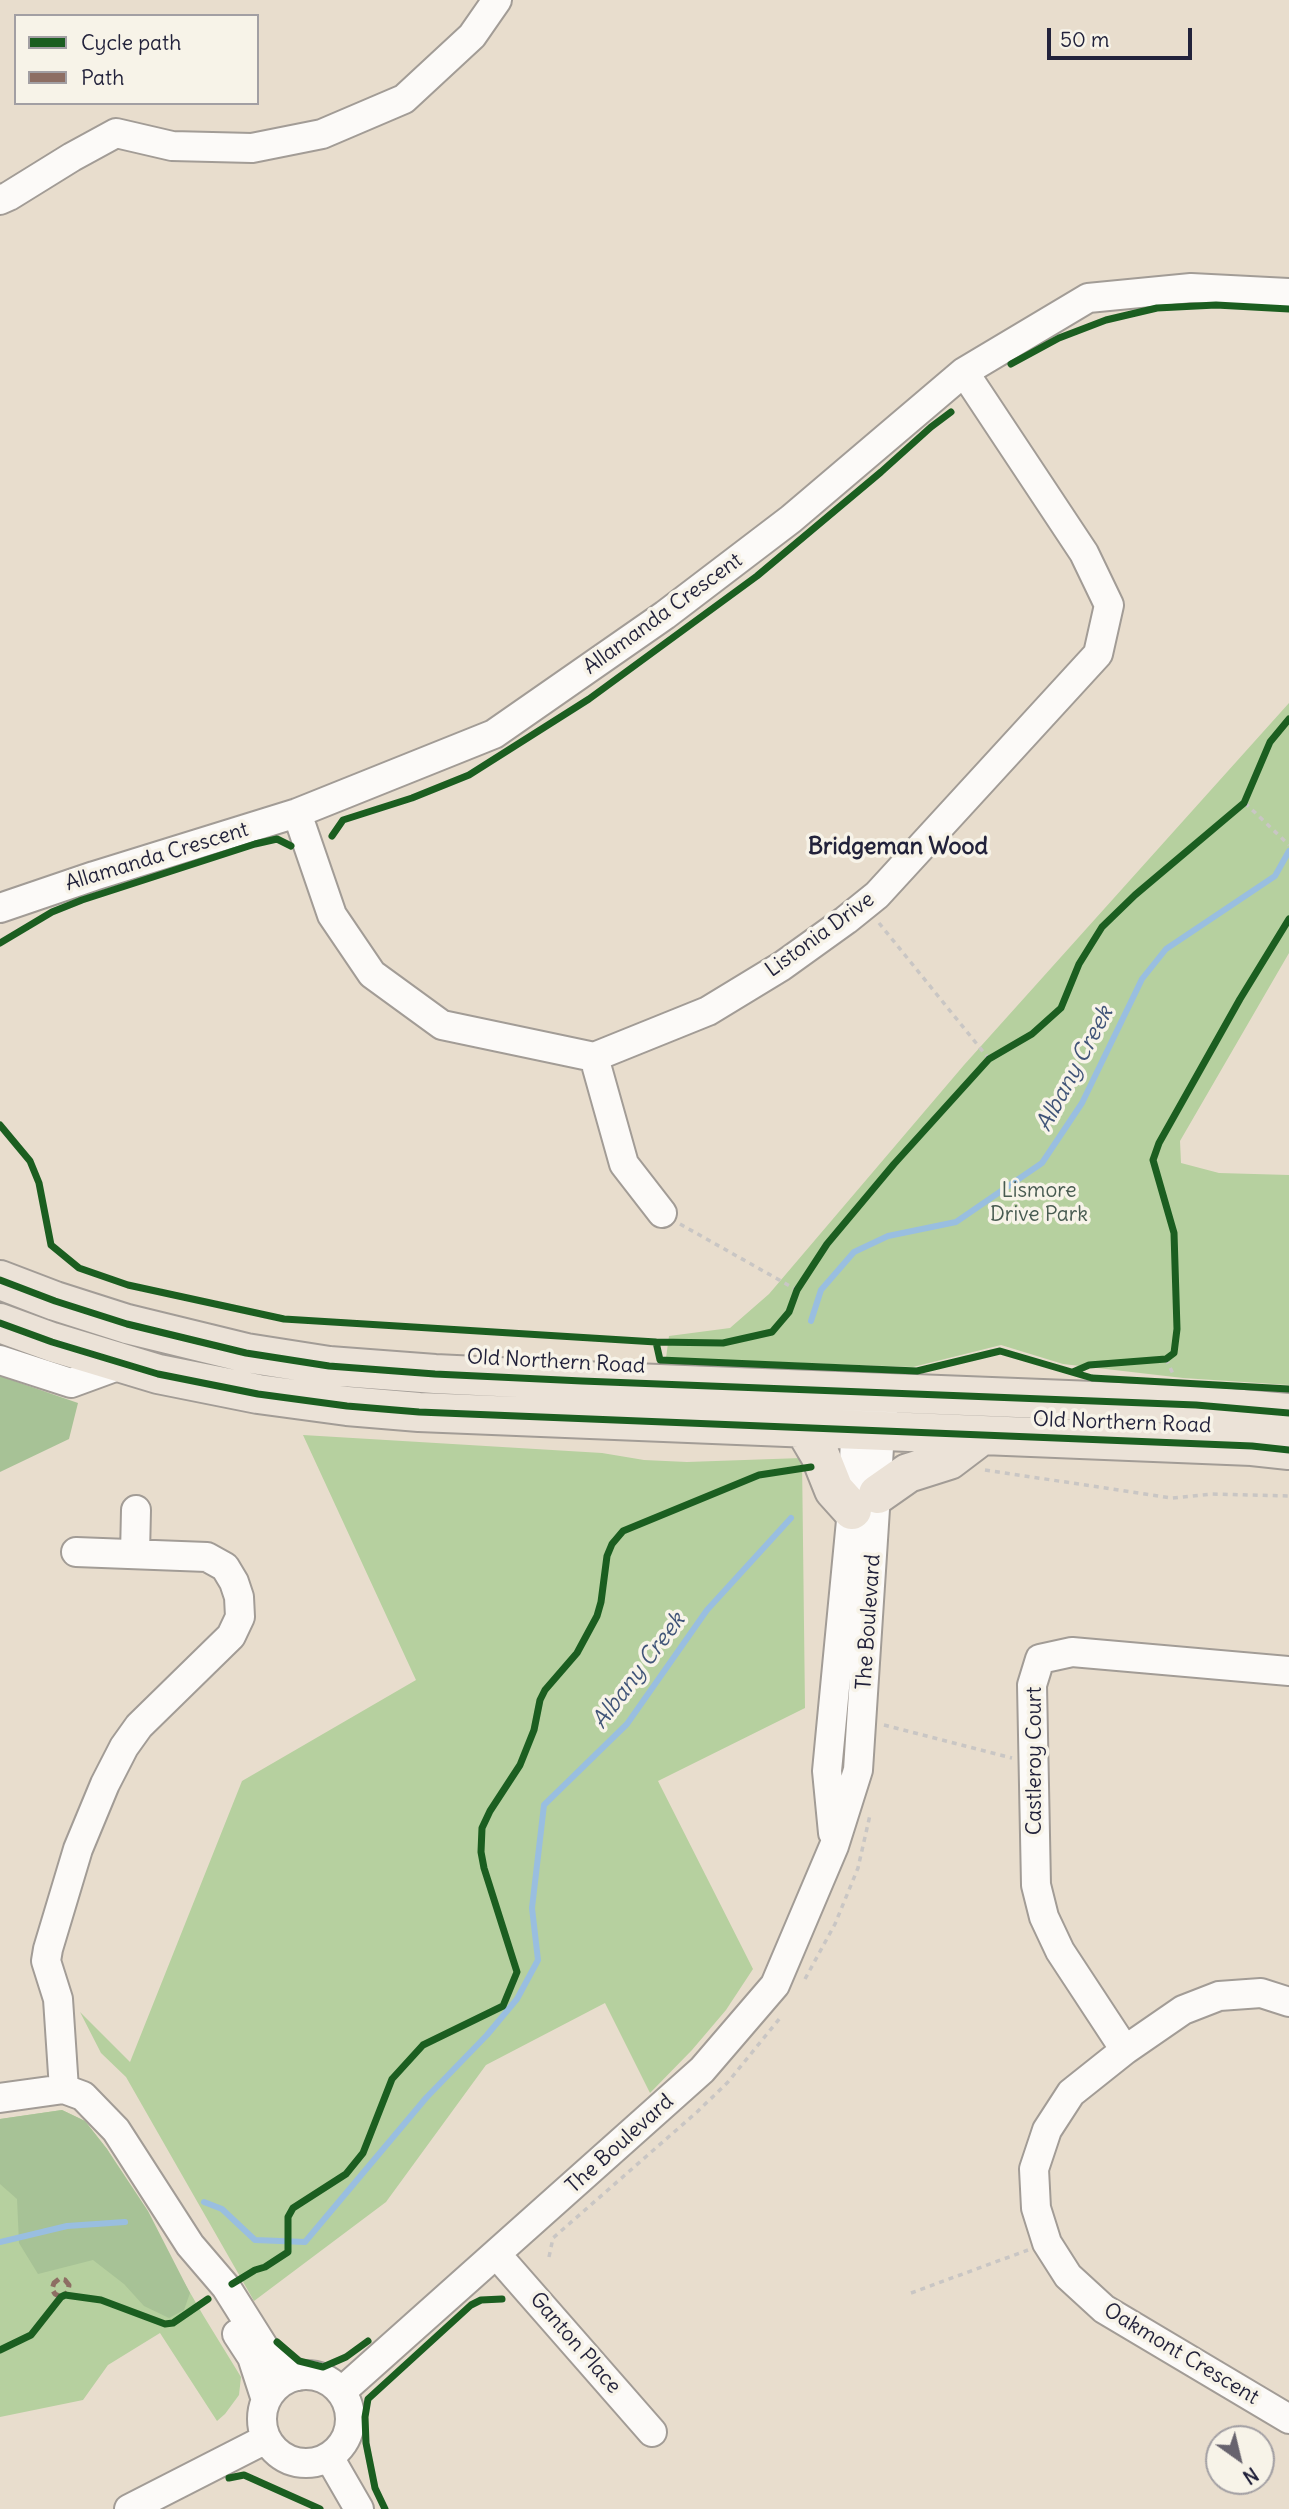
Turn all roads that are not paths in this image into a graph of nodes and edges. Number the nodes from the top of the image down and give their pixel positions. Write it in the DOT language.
graph roads {
  1 [pos="497,0"];
  2 [pos="0,200"];
  3 [pos="1289,293"];
  4 [pos="964,372"];
  5 [pos="297,813"];
  6 [pos="0,908"];
  7 [pos="594,1057"];
  8 [pos="662,1213"];
  9 [pos="0,1280"];
  10 [pos="0,1323"];
  11 [pos="0,1360"];
  12 [pos="123,1364"];
  13 [pos="871,1393"];
  14 [pos="1289,1413"];
  15 [pos="804,1428"];
  16 [pos="868,1431"];
  17 [pos="982,1436"];
  18 [pos="1289,1450"];
  19 [pos="865,1502"];
  20 [pos="136,1510"];
  21 [pos="76,1552"];
  22 [pos="135,1554"];
  23 [pos="1289,1671"];
  24 [pos="834,1846"];
  25 [pos="1289,2002"];
  26 [pos="1125,2050"];
  27 [pos="64,2089"];
  28 [pos="0,2098"];
  29 [pos="190,2245"];
  30 [pos="497,2255"];
  31 [pos="305,2370"];
  32 [pos="355,2396"];
  33 [pos="266,2400"];
  34 [pos="1289,2418"];
  35 [pos="652,2432"];
  36 [pos="266,2439"];
  37 [pos="329,2457"];
  38 [pos="369,2503"];
  39 [pos="129,2509"];
  1 -- 2 [label="street"];
  3 -- 4 [label="street, Allamanda Crescent"];
  4 -- 5 [label="street, Allamanda Crescent"];
  4 -- 7 [label="street, Listonia Drive"];
  5 -- 6 [label="street, Allamanda Crescent"];
  5 -- 7 [label="street"];
  7 -- 8 [label="street"];
  9 -- 13 [label="highway, Old Northern Road"];
  10 -- 12 [label="highway, Old Northern Road"];
  11 -- 12 [label="street"];
  12 -- 15 [label="highway, Old Northern Road"];
  13 -- 14 [label="highway, Old Northern Road"];
  13 -- 16 [label="street, The Boulevard"];
  15 -- 16 [label="highway, Old Northern Road"];
  15 -- 19 [label="highway"];
  16 -- 17 [label="highway, Old Northern Road"];
  16 -- 19 [label="street, The Boulevard"];
  17 -- 18 [label="highway, Old Northern Road"];
  17 -- 19 [label="highway"];
  19 -- 24 [label="street, The Boulevard"];
  19 -- 24 [label="street, The Boulevard"];
  20 -- 22 [label="street"];
  21 -- 22 [label="street"];
  22 -- 27 [label="street"];
  23 -- 26 [label="street, Castleroy Court"];
  24 -- 30 [label="street, The Boulevard"];
  25 -- 26 [label="street, Oakmont Crescent"];
  26 -- 34 [label="street, Oakmont Crescent"];
  27 -- 28 [label="street"];
  27 -- 29 [label="street"];
  29 -- 31 [label="street"];
  29 -- 33 [label="street"];
  30 -- 32 [label="street, The Boulevard"];
  30 -- 35 [label="street, Ganton Place"];
  31 -- 32 [label="street"];
  31 -- 33 [label="street"];
  32 -- 37 [label="street"];
  33 -- 36 [label="street"];
  36 -- 37 [label="street"];
  36 -- 39 [label="street"];
  37 -- 38 [label="street"];
}
